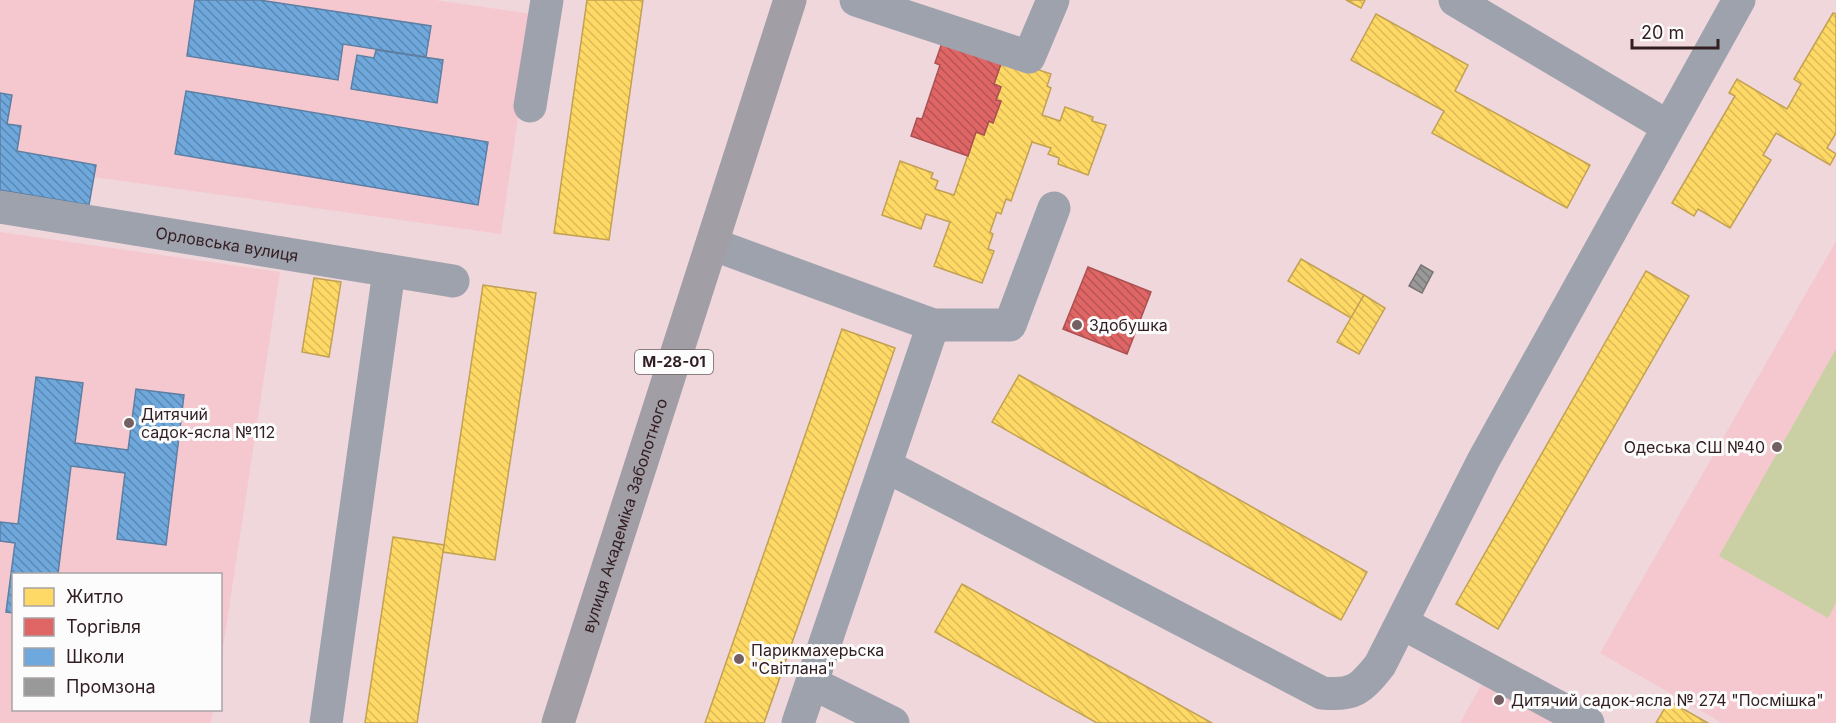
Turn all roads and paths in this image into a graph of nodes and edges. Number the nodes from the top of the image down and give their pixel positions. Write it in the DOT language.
graph roads {
  1 [pos="547,0"];
  2 [pos="790,0"];
  3 [pos="856,0"];
  4 [pos="1053,0"];
  5 [pos="1455,0"];
  6 [pos="1739,0"];
  7 [pos="530,106"];
  8 [pos="1667,126"];
  9 [pos="0,207"];
  10 [pos="1054,208"];
  11 [pos="712,244"];
  12 [pos="388,271"];
  13 [pos="453,281"];
  14 [pos="933,325"];
  15 [pos="886,466"];
  16 [pos="1402,623"];
  17 [pos="812,683"];
  18 [pos="326,723"];
  19 [pos="558,723"];
  20 [pos="798,723"];
  21 [pos="893,723"];
  22 [pos="1588,723"];
  1 -- 7 [label="street"];
  2 -- 11 [label="highway, вулиця Академіка Заболотного / М-28-01"];
  3 -- 4 [label="street"];
  5 -- 8 [label="street"];
  6 -- 8 [label="street"];
  8 -- 16 [label="street"];
  9 -- 12 [label="street, Орловська вулиця"];
  10 -- 14 [label="street"];
  11 -- 14 [label="street"];
  11 -- 19 [label="highway, вулиця Академіка Заболотного / М-28-01"];
  12 -- 13 [label="street, Орловська вулиця"];
  12 -- 18 [label="street"];
  14 -- 15 [label="street"];
  15 -- 16 [label="street"];
  15 -- 17 [label="street"];
  16 -- 22 [label="street"];
  17 -- 20 [label="street"];
  17 -- 21 [label="street"];
}
